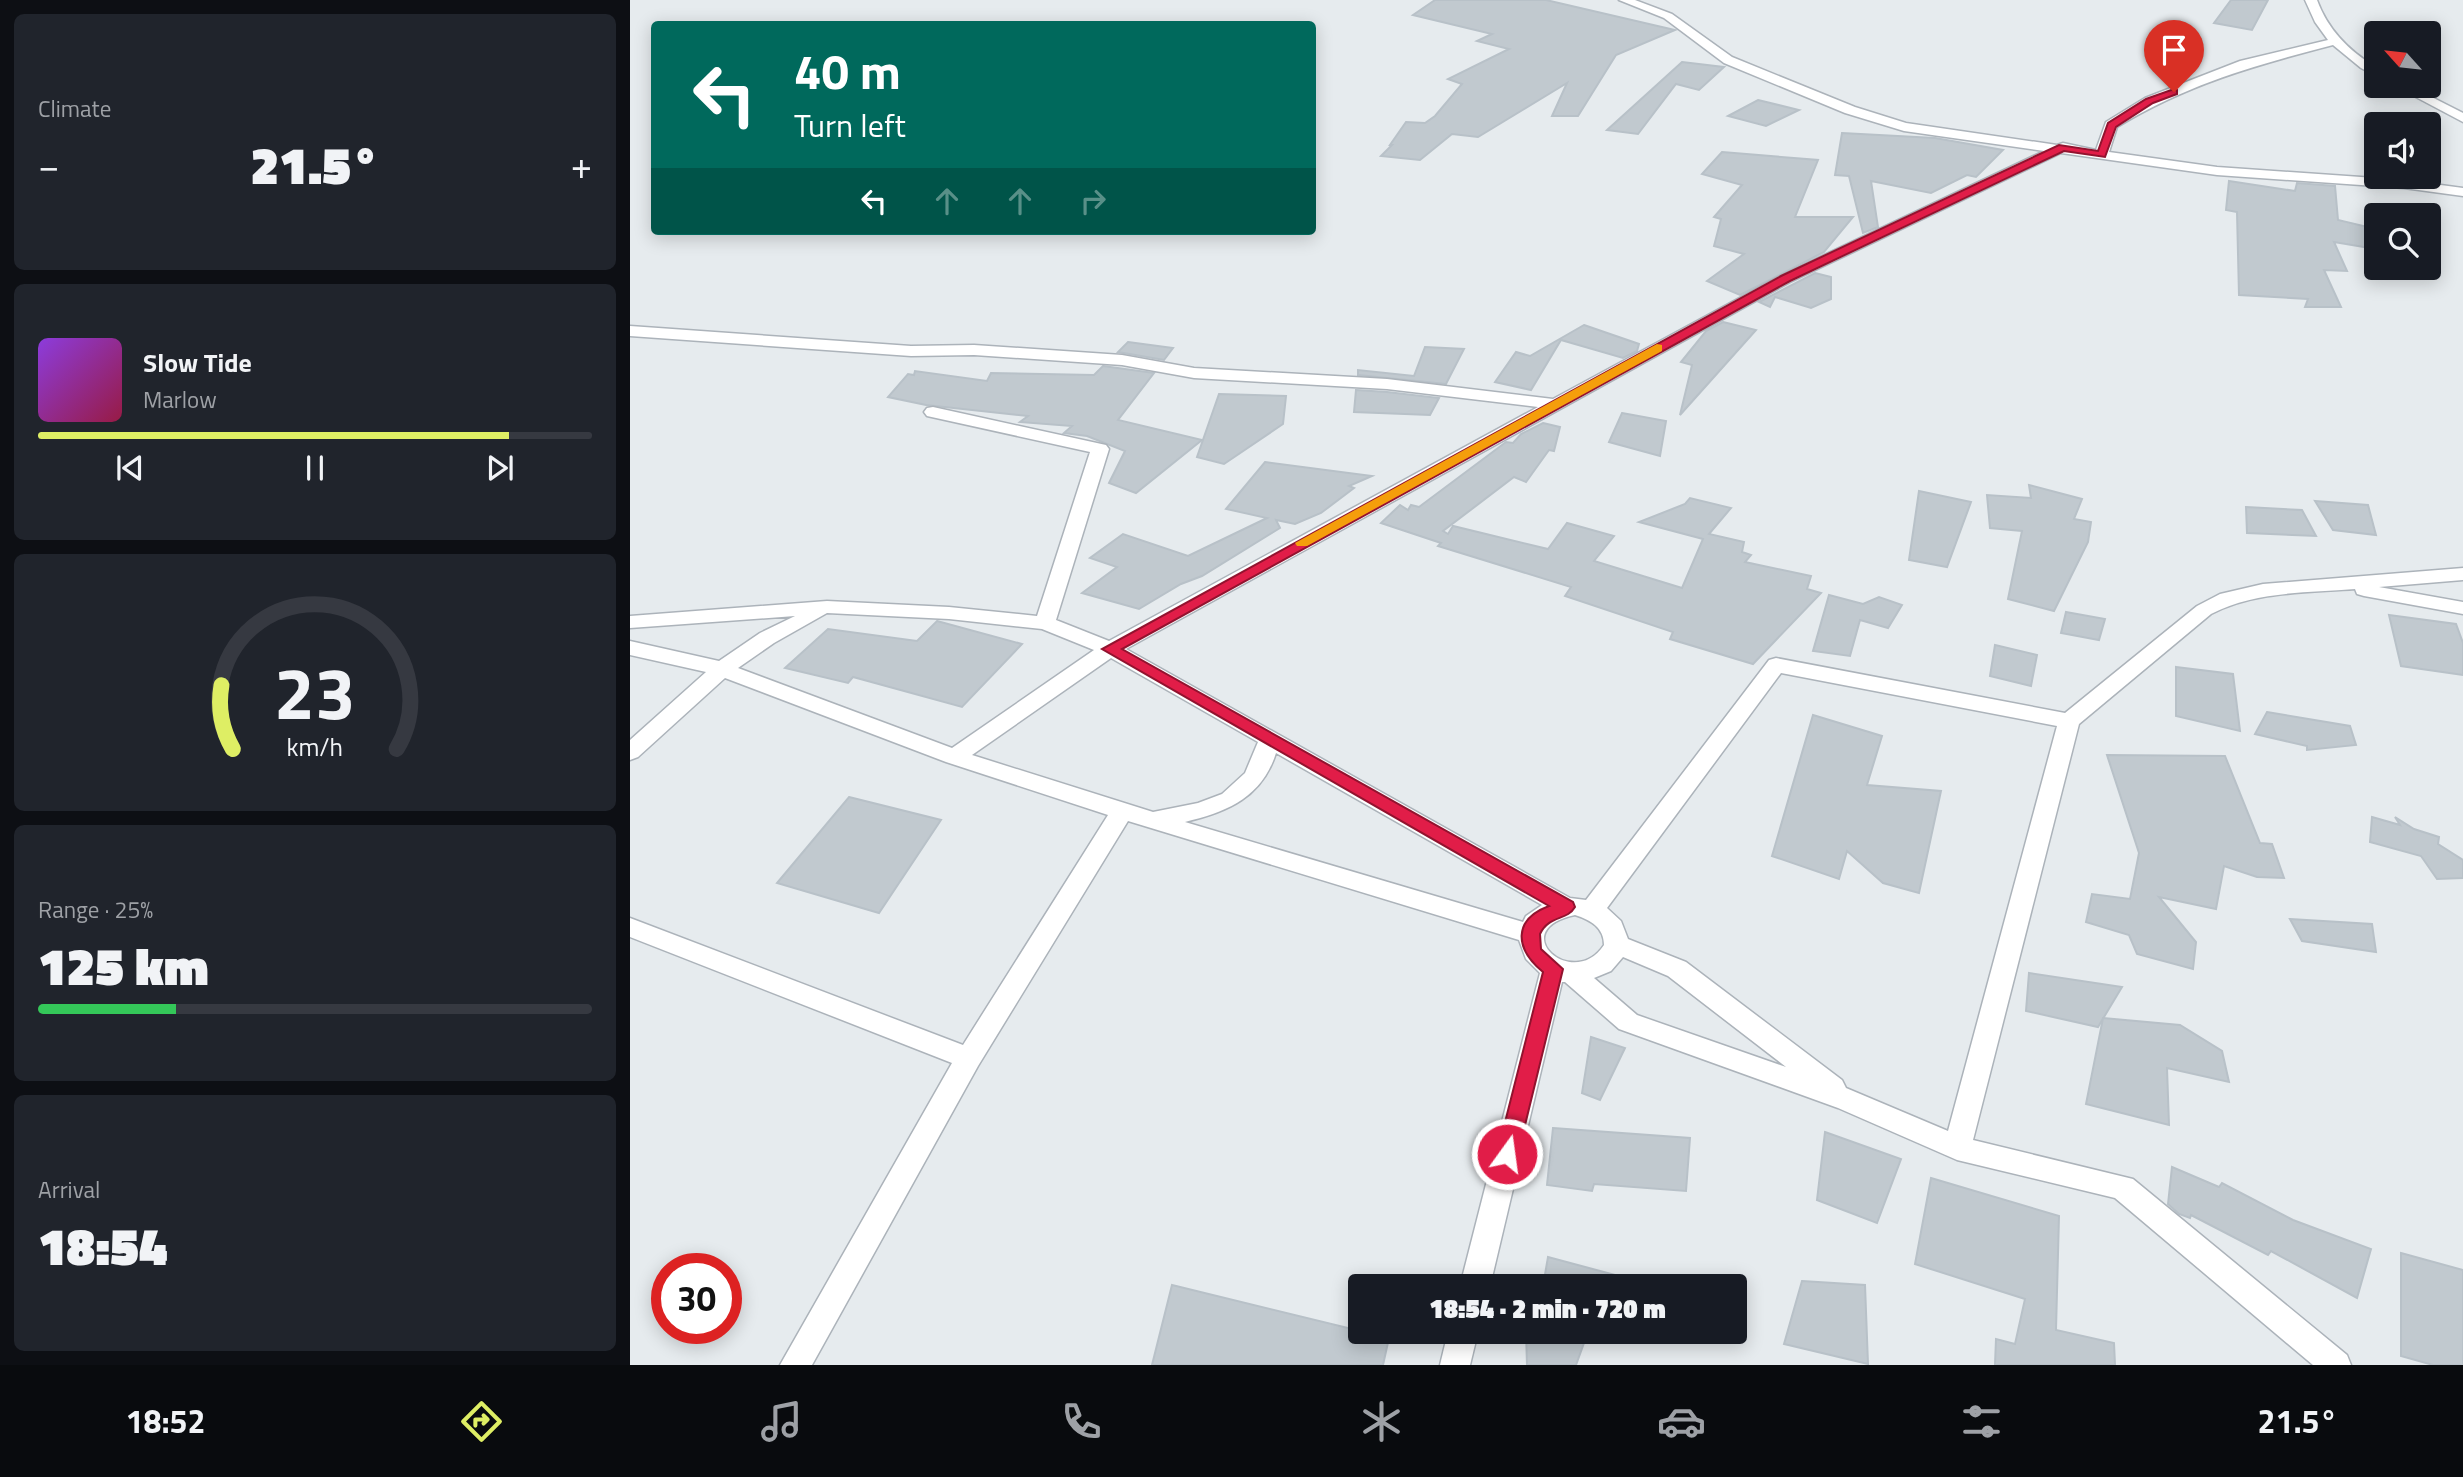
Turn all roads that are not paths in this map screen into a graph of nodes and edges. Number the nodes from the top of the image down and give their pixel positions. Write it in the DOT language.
graph roads {
  1 [pos="1625,0"];
  2 [pos="2311,0"];
  3 [pos="2337,41"];
  4 [pos="2364,65"];
  5 [pos="2424,98"];
  6 [pos="2463,118"];
  7 [pos="2063,147"];
  8 [pos="2102,155"];
  9 [pos="2463,192"];
  10 [pos="630,318"];
  11 [pos="630,331"];
  12 [pos="974,350"];
  13 [pos="1553,404"];
  14 [pos="933,412"];
  15 [pos="2463,574"];
  16 [pos="2327,585"];
  17 [pos="827,607"];
  18 [pos="2463,608"];
  19 [pos="630,622"];
  20 [pos="1045,623"];
  21 [pos="630,648"];
  22 [pos="1110,649"];
  23 [pos="722,669"];
  24 [pos="2068,721"];
  25 [pos="1269,739"];
  26 [pos="630,751"];
  27 [pos="954,757"];
  28 [pos="1122,811"];
  29 [pos="1152,820"];
  30 [pos="1566,907"];
  31 [pos="1592,910"];
  32 [pos="630,926"];
  33 [pos="1530,934"];
  34 [pos="1616,944"];
  35 [pos="1562,971"];
  36 [pos="969,1058"];
  37 [pos="1848,1100"];
  38 [pos="1957,1148"];
  39 [pos="1478,1274"];
  40 [pos="1461,1344"];
  41 [pos="795,1365"];
  42 [pos="1455,1365"];
  43 [pos="2336,1365"];
  1 -- 7 [label="street"];
  2 -- 3 [label="street"];
  3 -- 4 [label="street"];
  3 -- 8 [label="street"];
  5 -- 6 [label="street"];
  7 -- 8 [label="street"];
  7 -- 13 [label="street"];
  8 -- 9 [label="street"];
  10 -- 12 [label="street"];
  11 -- 12 [label="street"];
  12 -- 13 [label="street"];
  13 -- 22 [label="street"];
  14 -- 20 [label="street"];
  15 -- 16 [label="street"];
  16 -- 18 [label="street"];
  16 -- 24 [label="street"];
  17 -- 19 [label="street"];
  17 -- 20 [label="street"];
  17 -- 23 [label="street"];
  20 -- 22 [label="street"];
  21 -- 23 [label="street"];
  22 -- 25 [label="street"];
  22 -- 27 [label="street"];
  23 -- 26 [label="street"];
  23 -- 27 [label="street"];
  24 -- 31 [label="street"];
  24 -- 38 [label="street"];
  25 -- 29 [label="street"];
  25 -- 30 [label="street"];
  27 -- 28 [label="street"];
  28 -- 29 [label="street"];
  28 -- 36 [label="street"];
  29 -- 33 [label="street"];
  30 -- 31 [label="street"];
  30 -- 33 [label="street"];
  31 -- 34 [label="street"];
  32 -- 36 [label="street"];
  33 -- 35 [label="street"];
  34 -- 35 [label="street"];
  34 -- 37 [label="street"];
  35 -- 37 [label="street"];
  35 -- 39 [label="street"];
  36 -- 41 [label="street"];
  37 -- 38 [label="street"];
  38 -- 43 [label="street"];
  40 -- 42 [label="street"];
}
